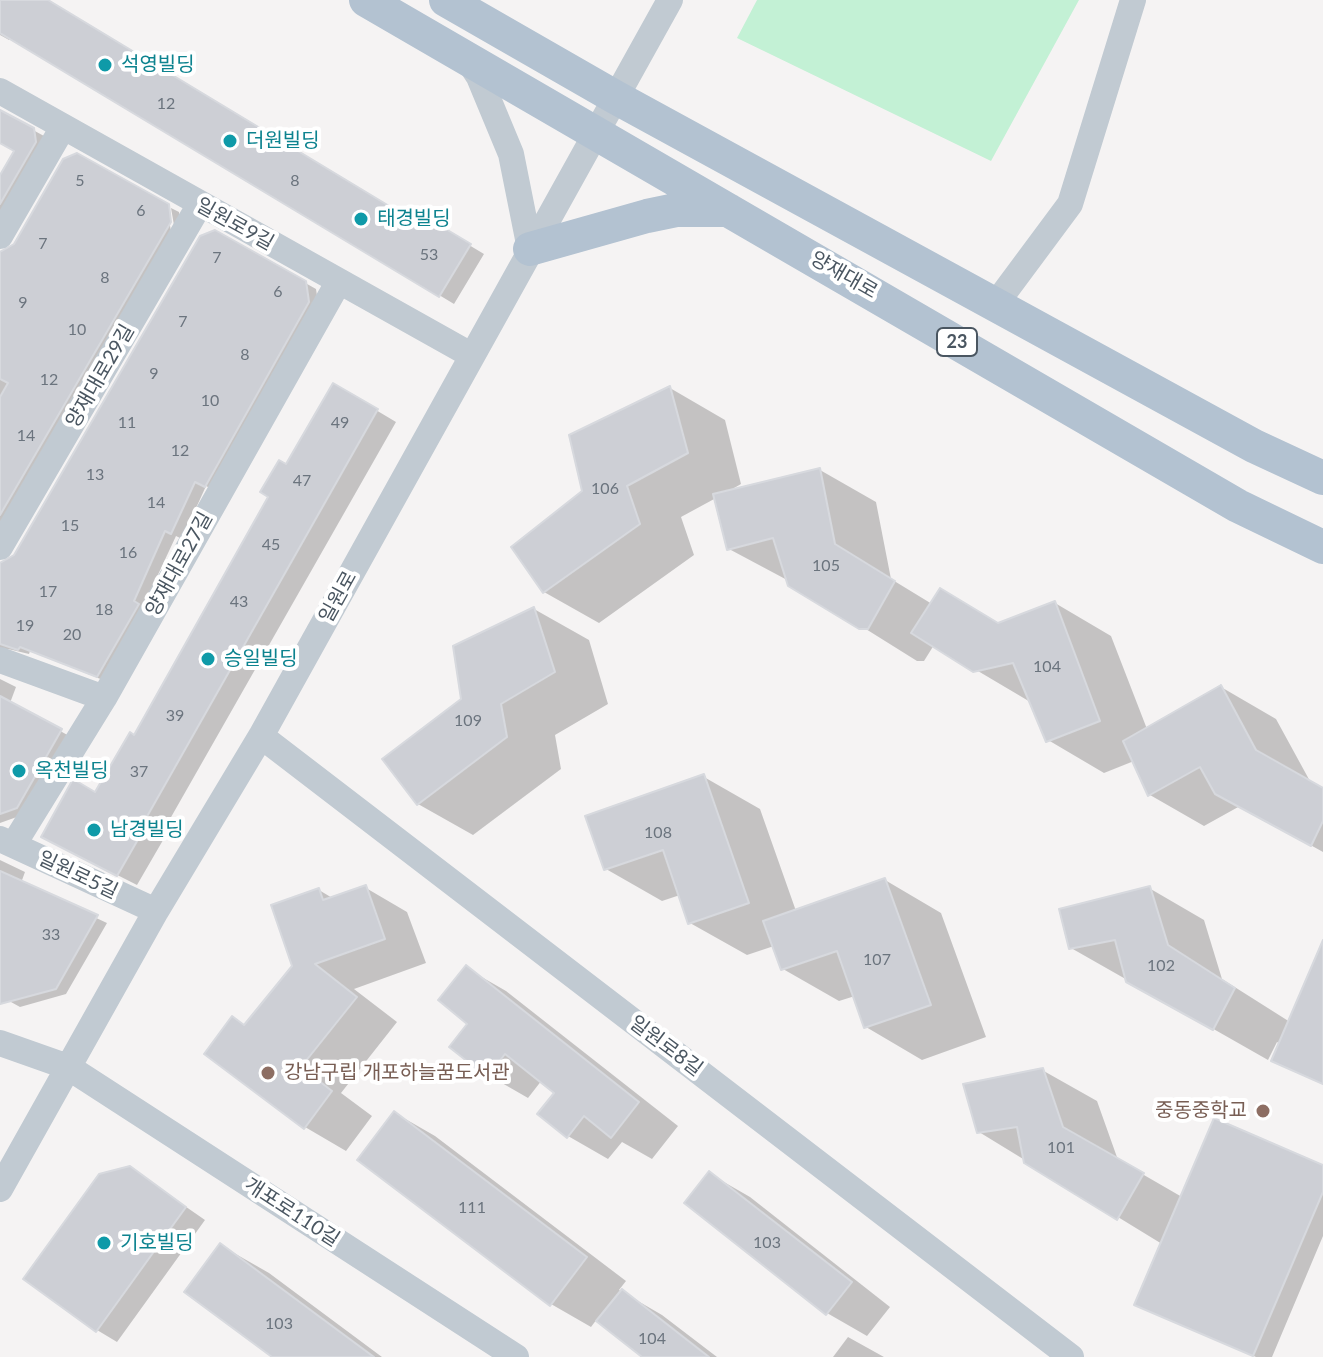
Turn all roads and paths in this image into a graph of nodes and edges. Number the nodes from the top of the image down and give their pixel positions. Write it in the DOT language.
graph roads {
  1 [pos="366,0"];
  2 [pos="446,0"];
  3 [pos="670,0"];
  4 [pos="1133,0"];
  5 [pos="466,57"];
  6 [pos="0,91"];
  7 [pos="615,97"];
  8 [pos="63,127"];
  9 [pos="595,131"];
  10 [pos="200,204"];
  11 [pos="731,210"];
  12 [pos="0,236"];
  13 [pos="530,249"];
  14 [pos="339,281"];
  15 [pos="995,305"];
  16 [pos="471,355"];
  17 [pos="1323,478"];
  18 [pos="0,547"];
  19 [pos="1323,547"];
  20 [pos="0,660"];
  21 [pos="104,698"];
  22 [pos="261,736"];
  23 [pos="7,842"];
  24 [pos="156,911"];
  25 [pos="0,1043"];
  26 [pos="68,1067"];
  27 [pos="0,1189"];
  28 [pos="516,1357"];
  29 [pos="1071,1357"];
  1 -- 5 [label="main road, 양재대로 / 23"];
  2 -- 7 [label="main road, 23"];
  3 -- 7 [label="street, 일원로"];
  4 -- 15 [label="street"];
  5 -- 9 [label="main road, 양재대로 / 23"];
  5 -- 13 [label="street"];
  6 -- 8 [label="street, 일원로9길"];
  7 -- 9 [label="street, 일원로"];
  7 -- 15 [label="main road, 23"];
  8 -- 10 [label="street, 일원로9길"];
  8 -- 12 [label="street"];
  9 -- 11 [label="main road, 양재대로 / 23"];
  9 -- 13 [label="street, 일원로"];
  10 -- 14 [label="street, 일원로9길"];
  10 -- 18 [label="street, 양재대로29길"];
  11 -- 13 [label="main road"];
  11 -- 19 [label="main road, 양재대로 / 23"];
  13 -- 16 [label="street, 일원로"];
  14 -- 16 [label="street, 일원로9길"];
  14 -- 21 [label="street, 양재대로27길"];
  15 -- 17 [label="main road, 23"];
  16 -- 22 [label="street, 일원로"];
  20 -- 21 [label="street"];
  21 -- 23 [label="street, 양재대로27길"];
  22 -- 24 [label="street, 일원로"];
  22 -- 29 [label="street, 일원로8길"];
  23 -- 24 [label="street, 일원로5길"];
  24 -- 26 [label="street, 일원로"];
  25 -- 26 [label="street, 개포로110길"];
  26 -- 27 [label="street, 일원로"];
  26 -- 28 [label="street, 개포로110길"];
}
